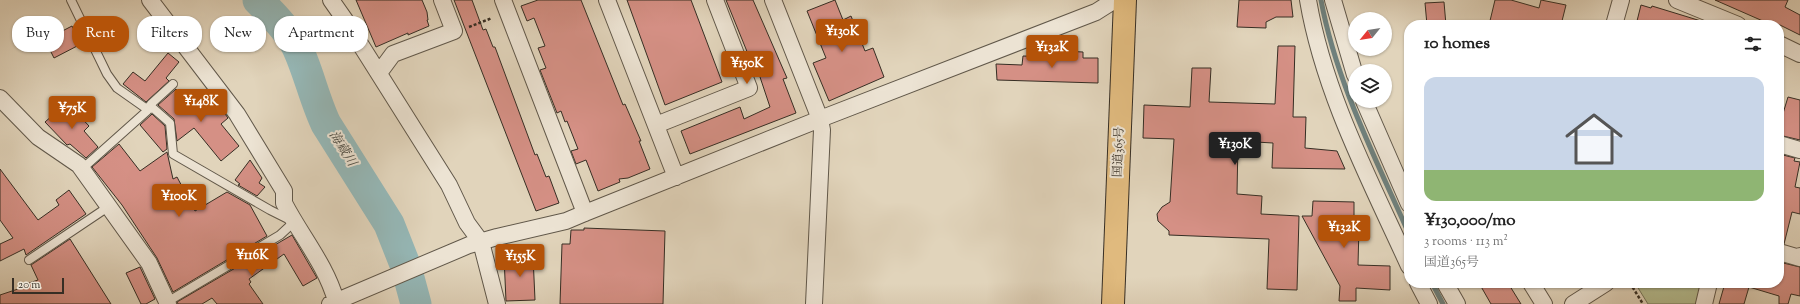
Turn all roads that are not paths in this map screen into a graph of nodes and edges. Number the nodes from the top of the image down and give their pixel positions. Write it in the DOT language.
graph roads {
  1 [pos="71,0"];
  2 [pos="150,0"];
  3 [pos="331,0"];
  4 [pos="442,0"];
  5 [pos="607,0"];
  6 [pos="715,0"];
  7 [pos="773,0"];
  8 [pos="1115,0"];
  9 [pos="1125,0"];
  10 [pos="1308,0"];
  11 [pos="1333,0"];
  12 [pos="1620,0"];
  13 [pos="1677,0"];
  14 [pos="504,4"];
  15 [pos="1094,6"];
  16 [pos="1615,20"];
  17 [pos="1718,20"];
  18 [pos="1784,46"];
  19 [pos="1800,54"];
  20 [pos="1352,64"];
  21 [pos="379,73"];
  22 [pos="173,84"];
  23 [pos="0,98"];
  24 [pos="149,108"];
  25 [pos="1367,108"];
  26 [pos="820,119"];
  27 [pos="656,125"];
  28 [pos="1784,145"];
  29 [pos="1800,150"];
  30 [pos="82,169"];
  31 [pos="676,177"];
  32 [pos="1404,193"];
  33 [pos="108,207"];
  34 [pos="585,213"];
  35 [pos="294,222"];
  36 [pos="475,244"];
  37 [pos="1784,253"];
  38 [pos="1404,255"];
  39 [pos="1800,256"];
  40 [pos="29,260"];
  41 [pos="1420,288"];
  42 [pos="1449,288"];
  43 [pos="1534,288"];
  44 [pos="1598,288"];
  45 [pos="1708,288"];
  46 [pos="333,302"];
  47 [pos="168,303"];
  48 [pos="497,304"];
  49 [pos="814,304"];
  50 [pos="1113,304"];
  51 [pos="1428,304"];
  52 [pos="1457,304"];
  53 [pos="1544,304"];
  54 [pos="1573,304"];
  55 [pos="1704,304"];
  1 -- 24 [label="lane"];
  2 -- 35 [label="street"];
  3 -- 21 [label="street"];
  4 -- 21 [label="street"];
  5 -- 27 [label="street"];
  6 -- 27 [label="street"];
  7 -- 26 [label="street"];
  8 -- 15 [label="street"];
  9 -- 50 [label="highway, 国道365号"];
  10 -- 38 [label="street"];
  11 -- 20 [label="street"];
  12 -- 16 [label="street"];
  13 -- 17 [label="street"];
  14 -- 34 [label="street"];
  15 -- 26 [label="street"];
  18 -- 19 [label="street"];
  21 -- 36 [label="street"];
  22 -- 24 [label="lane"];
  23 -- 30 [label="street"];
  24 -- 30 [label="lane"];
  24 -- 35 [label="lane"];
  25 -- 32 [label="street"];
  26 -- 31 [label="street"];
  26 -- 49 [label="street"];
  27 -- 31 [label="street"];
  28 -- 29 [label="street"];
  30 -- 33 [label="street"];
  31 -- 34 [label="street"];
  33 -- 40 [label="lane"];
  33 -- 47 [label="street"];
  34 -- 36 [label="street"];
  35 -- 46 [label="street"];
  35 -- 47 [label="lane"];
  36 -- 46 [label="street"];
  36 -- 48 [label="street"];
  37 -- 39 [label="street"];
  41 -- 51 [label="street"];
  42 -- 52 [label="street"];
  43 -- 53 [label="street"];
  44 -- 54 [label="street"];
  45 -- 55 [label="street"];
}
